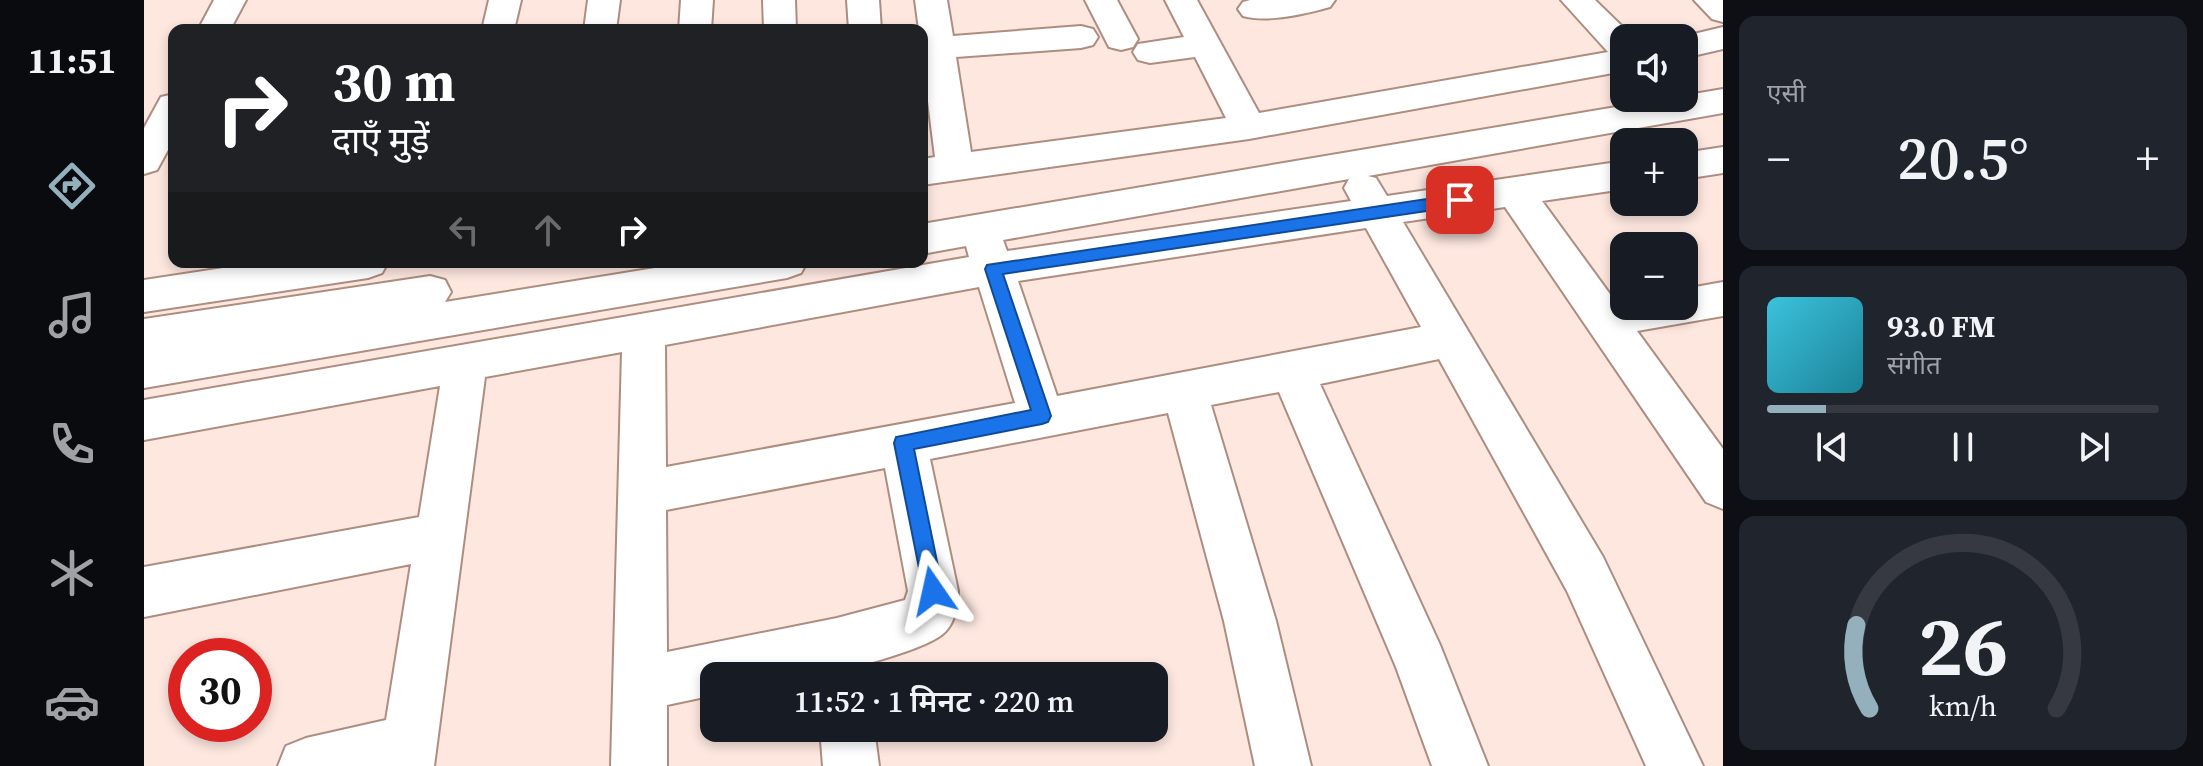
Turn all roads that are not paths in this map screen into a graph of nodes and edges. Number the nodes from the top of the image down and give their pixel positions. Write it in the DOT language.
graph roads {
  1 [pos="230,0"];
  2 [pos="505,0"];
  3 [pos="604,0"];
  4 [pos="697,0"];
  5 [pos="779,0"];
  6 [pos="863,0"];
  7 [pos="931,0"];
  8 [pos="1101,0"];
  9 [pos="1181,0"];
  10 [pos="1319,0"];
  11 [pos="1577,0"];
  12 [pos="1710,0"];
  13 [pos="1254,9"];
  14 [pos="1723,12"];
  15 [pos="217,24"];
  16 [pos="499,24"];
  17 [pos="601,24"];
  18 [pos="695,24"];
  19 [pos="780,24"];
  20 [pos="865,24"];
  21 [pos="1610,34"];
  22 [pos="1081,37"];
  23 [pos="1723,38"];
  24 [pos="1698,44"];
  25 [pos="1204,45"];
  26 [pos="938,48"];
  27 [pos="1610,63"];
  28 [pos="1723,78"];
  29 [pos="1698,82"];
  30 [pos="1610,99"];
  31 [pos="1723,101"];
  32 [pos="1249,127"];
  33 [pos="1478,132"];
  34 [pos="1723,160"];
  35 [pos="1698,164"];
  36 [pos="1350,166"];
  37 [pos="939,169"];
  38 [pos="1610,177"];
  39 [pos="1515,192"];
  40 [pos="1021,209"];
  41 [pos="1377,212"];
  42 [pos="928,213"];
  43 [pos="980,229"];
  44 [pos="928,238"];
  45 [pos="582,268"];
  46 [pos="718,268"];
  47 [pos="282,269"];
  48 [pos="993,269"];
  49 [pos="144,296"];
  50 [pos="1723,299"];
  51 [pos="1698,303"];
  52 [pos="1610,319"];
  53 [pos="1605,320"];
  54 [pos="644,331"];
  55 [pos="144,336"];
  56 [pos="1451,339"];
  57 [pos="465,364"];
  58 [pos="144,370"];
  59 [pos="1292,371"];
  60 [pos="1184,390"];
  61 [pos="1042,416"];
  62 [pos="144,420"];
  63 [pos="903,443"];
  64 [pos="1723,487"];
  65 [pos="644,493"];
  66 [pos="438,536"];
  67 [pos="144,592"];
  68 [pos="839,660"];
  69 [pos="640,684"];
  70 [pos="848,742"];
  71 [pos="408,754"];
  72 [pos="306,766"];
  73 [pos="639,766"];
  74 [pos="851,766"];
  75 [pos="1283,766"];
  76 [pos="1460,766"];
  77 [pos="1675,766"];
  1 -- 15 [label="street"];
  2 -- 16 [label="street"];
  3 -- 17 [label="street"];
  4 -- 18 [label="street"];
  5 -- 19 [label="street"];
  6 -- 20 [label="street"];
  7 -- 26 [label="street"];
  8 -- 25 [label="street"];
  9 -- 25 [label="street"];
  10 -- 13 [label="street"];
  11 -- 21 [label="street"];
  12 -- 14 [label="street"];
  22 -- 26 [label="street"];
  23 -- 24 [label="street"];
  25 -- 32 [label="street"];
  26 -- 37 [label="street"];
  27 -- 32 [label="street"];
  28 -- 29 [label="street"];
  30 -- 33 [label="street"];
  31 -- 33 [label="street"];
  32 -- 37 [label="street"];
  33 -- 36 [label="street"];
  33 -- 40 [label="street"];
  34 -- 35 [label="street"];
  36 -- 40 [label="street"];
  36 -- 41 [label="street"];
  38 -- 39 [label="street"];
  39 -- 41 [label="street"];
  39 -- 53 [label="street"];
  40 -- 42 [label="street"];
  40 -- 43 [label="street"];
  41 -- 48 [label="street"];
  41 -- 56 [label="street"];
  43 -- 44 [label="street"];
  43 -- 48 [label="street"];
  45 -- 55 [label="street"];
  46 -- 58 [label="street"];
  47 -- 49 [label="street"];
  48 -- 54 [label="street"];
  48 -- 61 [label="street"];
  50 -- 51 [label="street"];
  52 -- 53 [label="street"];
  53 -- 64 [label="street"];
  54 -- 57 [label="street"];
  54 -- 65 [label="street"];
  56 -- 59 [label="street"];
  56 -- 77 [label="street"];
  57 -- 62 [label="street"];
  57 -- 66 [label="street"];
  59 -- 60 [label="street"];
  59 -- 76 [label="street"];
  60 -- 61 [label="street"];
  60 -- 75 [label="street"];
  61 -- 63 [label="street"];
  63 -- 65 [label="street"];
  63 -- 68 [label="street"];
  65 -- 69 [label="street"];
  66 -- 67 [label="street"];
  66 -- 71 [label="street"];
  68 -- 69 [label="street"];
  69 -- 73 [label="street"];
  70 -- 74 [label="street"];
  71 -- 72 [label="street"];
}
